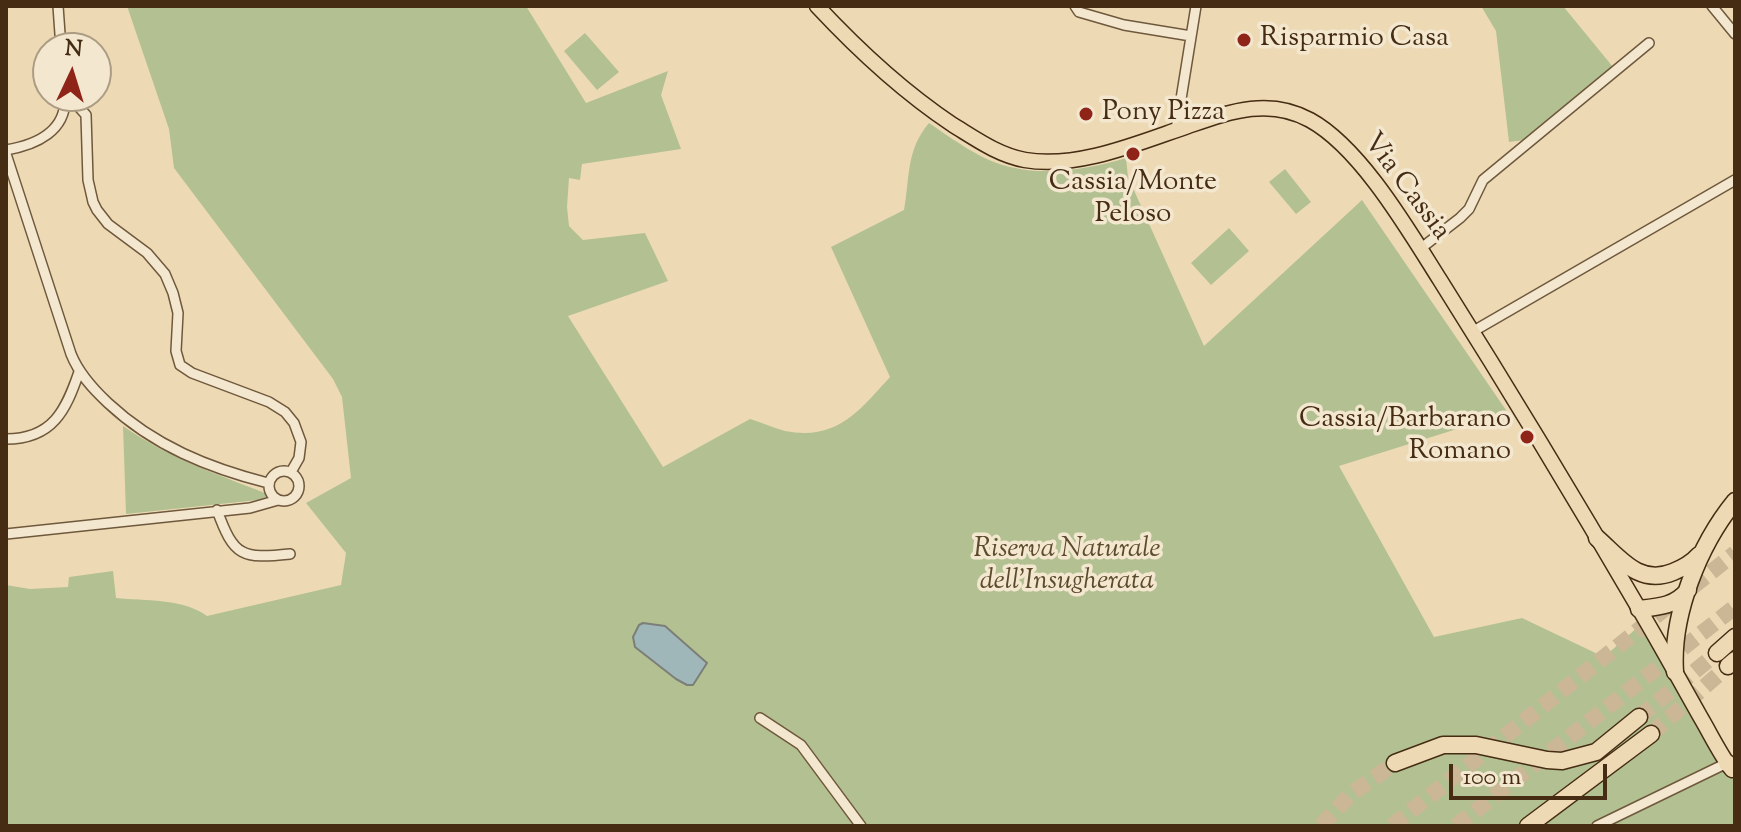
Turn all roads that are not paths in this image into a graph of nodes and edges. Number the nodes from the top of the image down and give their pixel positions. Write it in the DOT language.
graph roads {
  1 [pos="58,6"];
  2 [pos="817,6"];
  3 [pos="1075,6"];
  4 [pos="1196,6"];
  5 [pos="1712,6"];
  6 [pos="60,32"];
  7 [pos="1735,34"];
  8 [pos="1191,36"];
  9 [pos="1649,43"];
  10 [pos="62,112"];
  11 [pos="83,112"];
  12 [pos="1176,130"];
  13 [pos="6,152"];
  14 [pos="1735,180"];
  15 [pos="1420,249"];
  16 [pos="1472,332"];
  17 [pos="79,372"];
  18 [pos="6,439"];
  19 [pos="291,472"];
  20 [pos="268,483"];
  21 [pos="278,500"];
  22 [pos="1735,501"];
  23 [pos="217,510"];
  24 [pos="6,534"];
  25 [pos="1597,538"];
  26 [pos="1703,551"];
  27 [pos="290,554"];
  28 [pos="1657,577"];
  29 [pos="1689,589"];
  30 [pos="1639,609"];
  31 [pos="1735,637"];
  32 [pos="1727,660"];
  33 [pos="1675,672"];
  34 [pos="1639,717"];
  35 [pos="760,718"];
  36 [pos="1651,734"];
  37 [pos="1395,763"];
  38 [pos="1732,768"];
  39 [pos="861,826"];
  40 [pos="1528,826"];
  41 [pos="1597,826"];
  1 -- 6 [label="street"];
  2 -- 12 [label="main road, Via Cassia"];
  3 -- 8 [label="street"];
  4 -- 8 [label="street"];
  5 -- 7 [label="street"];
  8 -- 12 [label="street"];
  9 -- 15 [label="street"];
  10 -- 13 [label="street"];
  11 -- 19 [label="street"];
  12 -- 15 [label="main road, Via Cassia"];
  13 -- 17 [label="street"];
  14 -- 16 [label="street"];
  15 -- 16 [label="main road, Via Cassia"];
  16 -- 25 [label="main road, Via Cassia"];
  17 -- 18 [label="street"];
  17 -- 20 [label="street"];
  19 -- 20 [label="street"];
  19 -- 21 [label="street"];
  20 -- 21 [label="street"];
  21 -- 23 [label="street"];
  22 -- 26 [label="highway"];
  23 -- 24 [label="street"];
  23 -- 27 [label="street"];
  25 -- 28 [label="highway"];
  25 -- 30 [label="main road, Via Cassia"];
  26 -- 28 [label="highway"];
  26 -- 29 [label="highway"];
  28 -- 30 [label="highway"];
  29 -- 30 [label="highway"];
  29 -- 33 [label="highway"];
  30 -- 33 [label="main road, Via Cassia"];
  31 -- 32 [label="highway"];
  33 -- 38 [label="main road, Via Cassia"];
  34 -- 37 [label="highway"];
  35 -- 39 [label="street"];
  36 -- 40 [label="highway"];
  38 -- 41 [label="street"];
}
